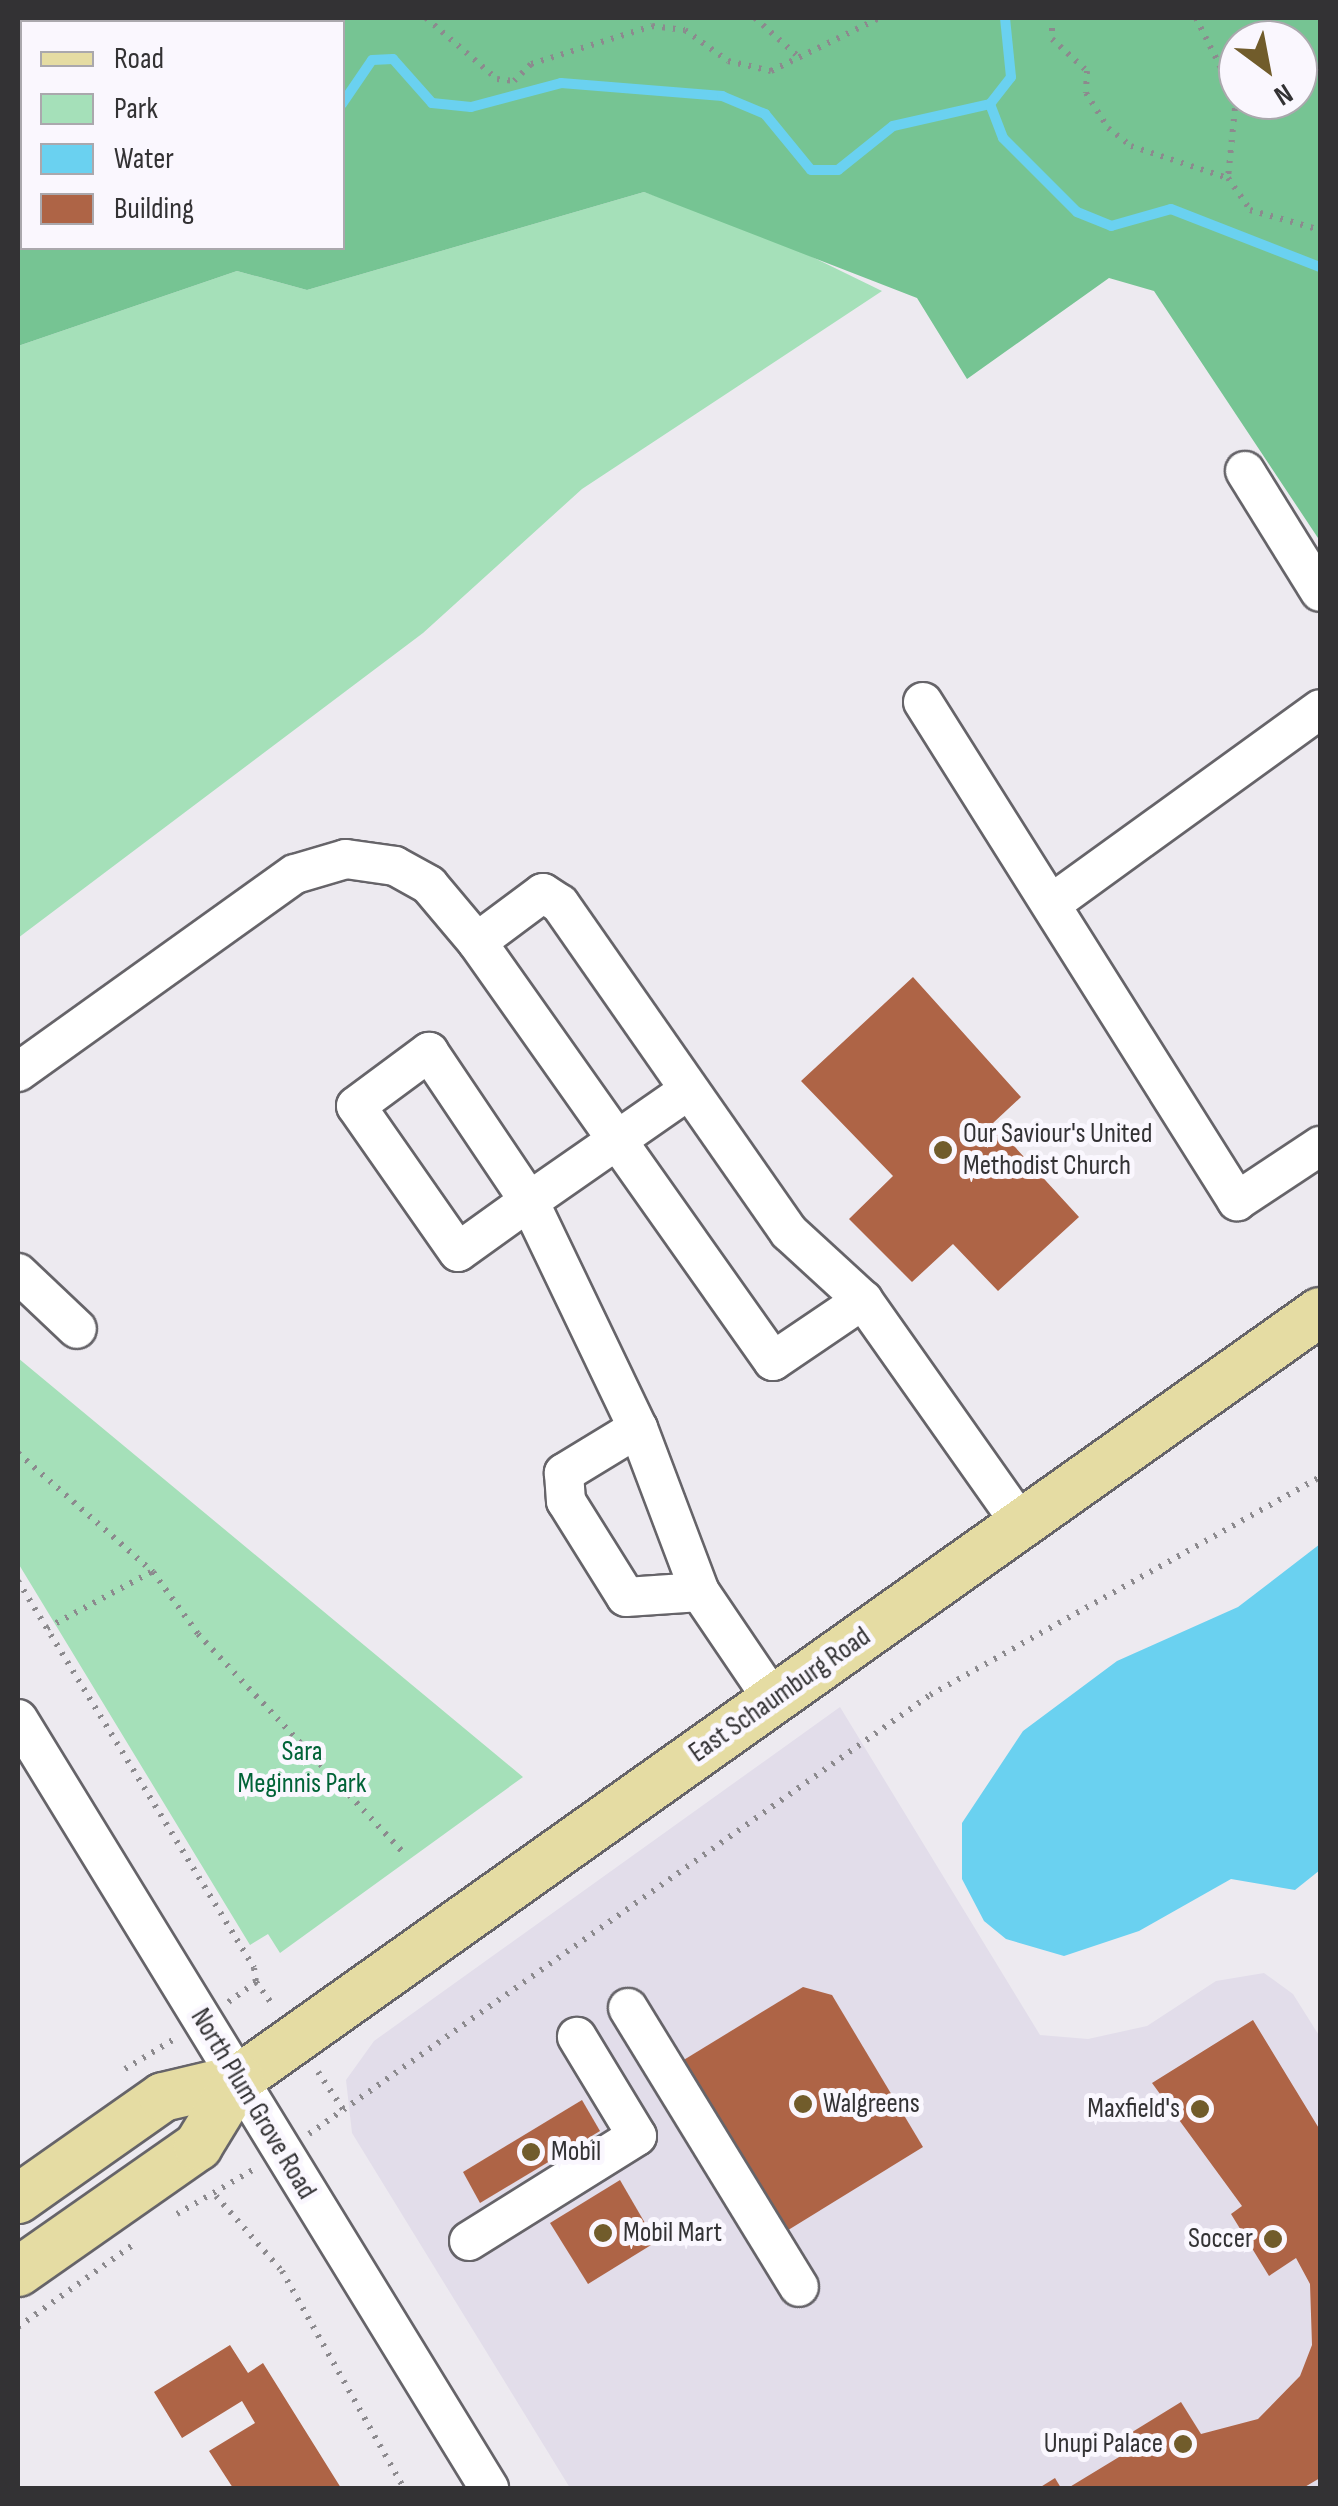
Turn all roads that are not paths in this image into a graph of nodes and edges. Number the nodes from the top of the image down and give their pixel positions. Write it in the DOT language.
graph roads {
  1 [pos="1244,471"];
  2 [pos="1320,592"];
  3 [pos="923,702"];
  4 [pos="1320,709"];
  5 [pos="1050,904"];
  6 [pos="477,942"];
  7 [pos="18,1072"];
  8 [pos="689,1090"];
  9 [pos="617,1140"];
  10 [pos="1320,1146"];
  11 [pos="530,1201"];
  12 [pos="18,1274"];
  13 [pos="862,1300"];
  14 [pos="1320,1312"];
  15 [pos="77,1329"];
  16 [pos="638,1428"];
  17 [pos="1021,1524"];
  18 [pos="700,1592"];
  19 [pos="773,1700"];
  20 [pos="18,1719"];
  21 [pos="628,2008"];
  22 [pos="577,2037"];
  23 [pos="238,2079"];
  24 [pos="18,2199"];
  25 [pos="469,2242"];
  26 [pos="18,2272"];
  27 [pos="799,2287"];
  28 [pos="489,2488"];
  1 -- 2 [label="street"];
  3 -- 5 [label="street"];
  4 -- 5 [label="street"];
  5 -- 10 [label="street"];
  6 -- 7 [label="street"];
  6 -- 8 [label="street"];
  6 -- 9 [label="street"];
  8 -- 9 [label="street"];
  8 -- 13 [label="street"];
  9 -- 11 [label="street"];
  9 -- 13 [label="street"];
  11 -- 11 [label="street"];
  11 -- 16 [label="street"];
  12 -- 15 [label="street"];
  13 -- 17 [label="street"];
  14 -- 17 [label="main road, East Schaumburg Road"];
  16 -- 18 [label="street"];
  16 -- 18 [label="street"];
  17 -- 19 [label="main road, East Schaumburg Road"];
  18 -- 19 [label="street"];
  19 -- 23 [label="main road, East Schaumburg Road"];
  20 -- 23 [label="street, North Plum Grove Road"];
  21 -- 27 [label="street"];
  22 -- 25 [label="street"];
  23 -- 24 [label="main road, East Schaumburg Road"];
  23 -- 26 [label="main road, East Schaumburg Road"];
  23 -- 28 [label="street, North Plum Grove Road"];
}
